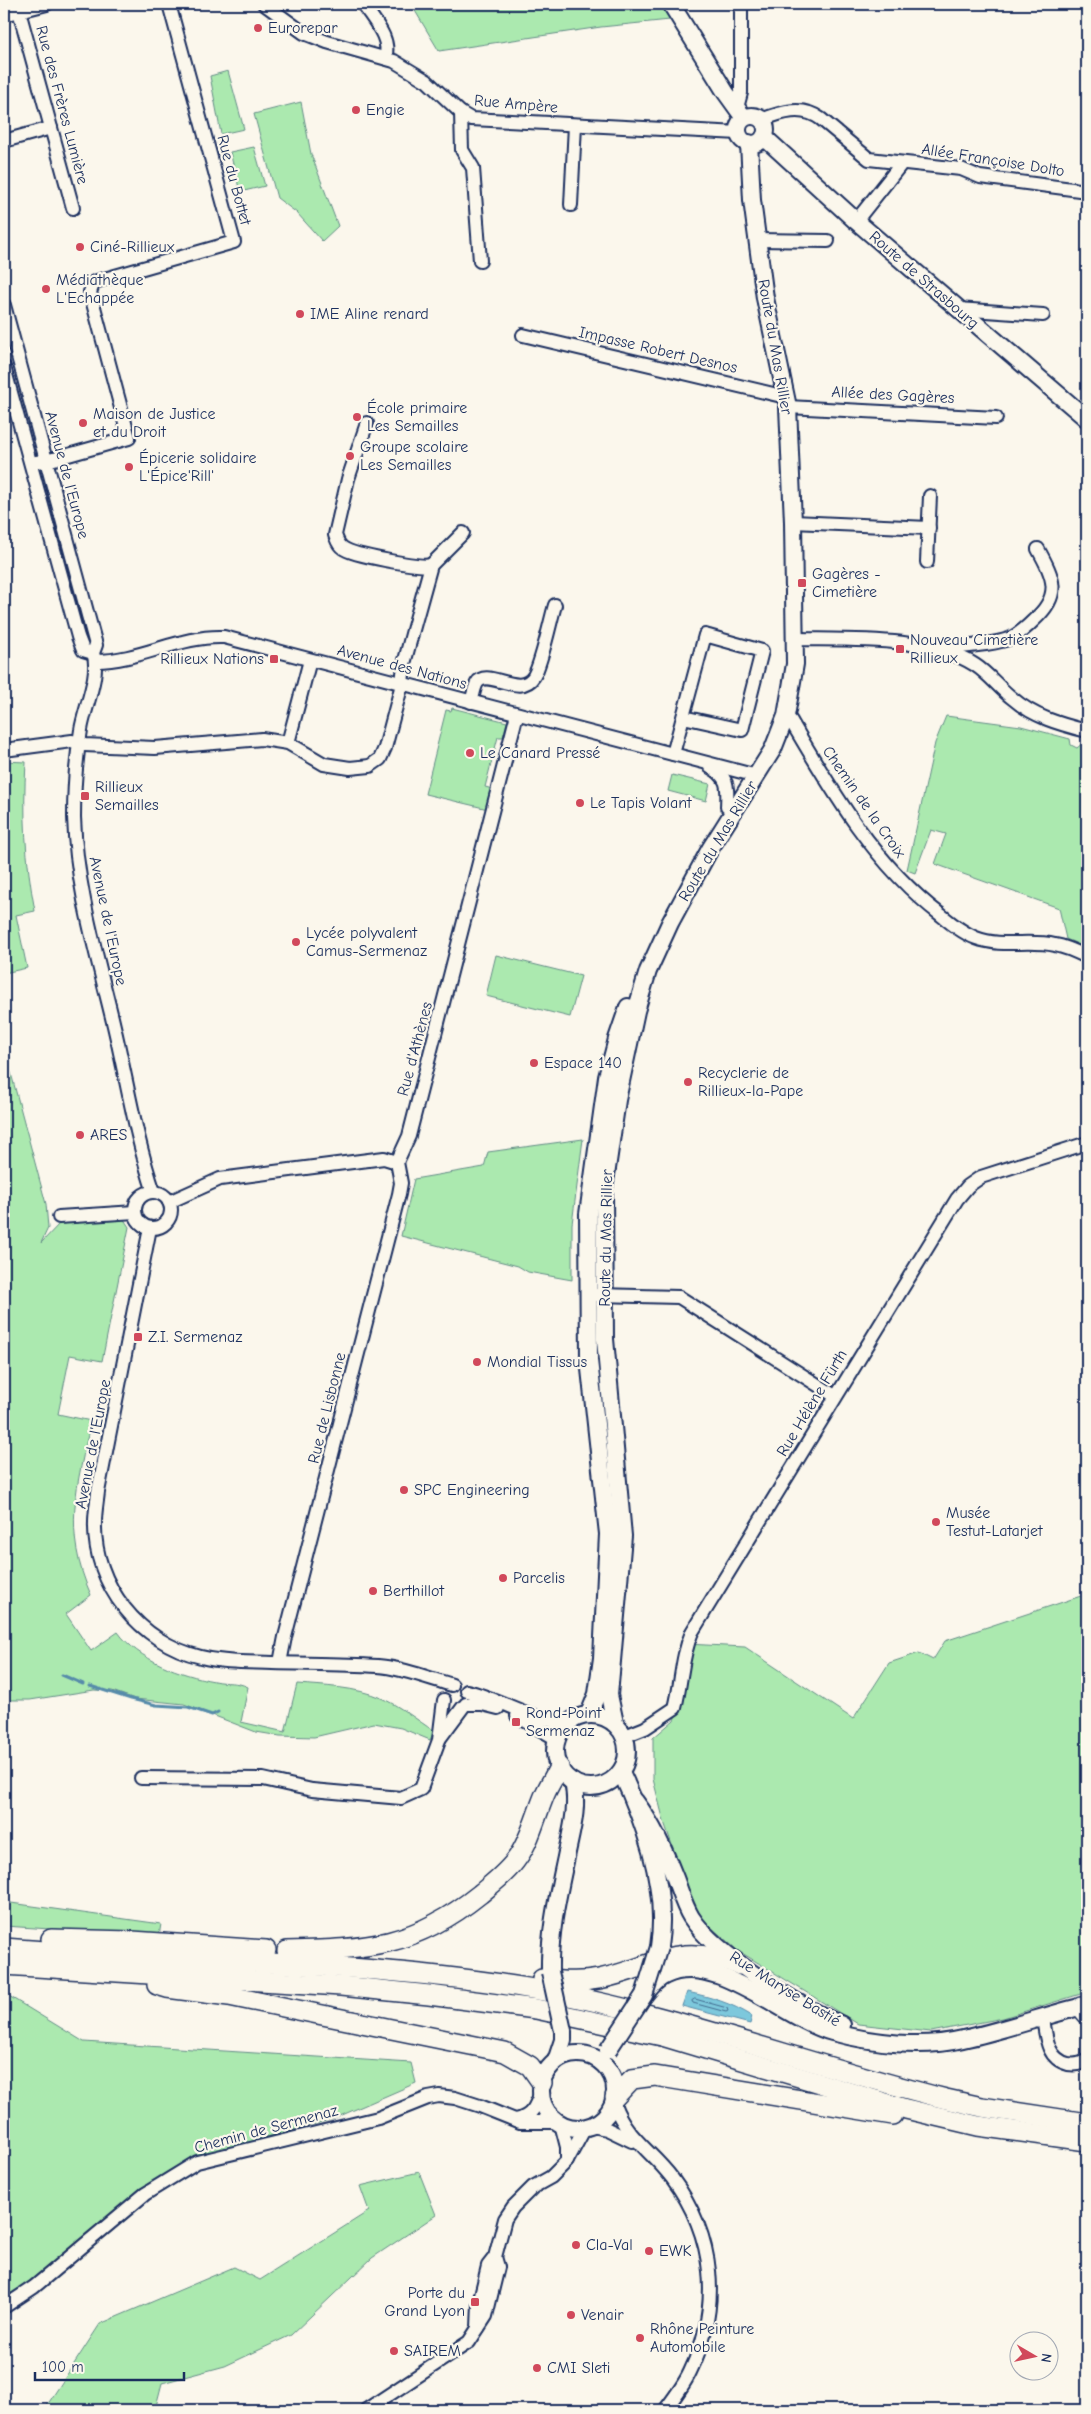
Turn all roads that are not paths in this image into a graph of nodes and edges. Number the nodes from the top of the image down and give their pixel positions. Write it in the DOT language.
graph roads {
  1 [pos="47,4"];
  2 [pos="169,4"];
  3 [pos="264,4"];
  4 [pos="363,4"];
  5 [pos="671,4"];
  6 [pos="742,4"];
  7 [pos="19,11"];
  8 [pos="4,15"];
  9 [pos="385,58"];
  10 [pos="461,113"];
  11 [pos="762,120"];
  12 [pos="575,125"];
  13 [pos="51,128"];
  14 [pos="746,128"];
  15 [pos="4,141"];
  16 [pos="902,163"];
  17 [pos="1087,191"];
  18 [pos="571,205"];
  19 [pos="73,208"];
  20 [pos="856,221"];
  21 [pos="757,240"];
  22 [pos="828,241"];
  23 [pos="480,260"];
  24 [pos="4,305"];
  25 [pos="958,309"];
  26 [pos="1043,315"];
  27 [pos="523,335"];
  28 [pos="4,367"];
  29 [pos="787,402"];
  30 [pos="996,418"];
  31 [pos="1087,419"];
  32 [pos="367,423"];
  33 [pos="45,459"];
  34 [pos="30,463"];
  35 [pos="930,496"];
  36 [pos="793,522"];
  37 [pos="929,528"];
  38 [pos="463,533"];
  39 [pos="1038,549"];
  40 [pos="927,562"];
  41 [pos="431,565"];
  42 [pos="555,605"];
  43 [pos="796,639"];
  44 [pos="939,649"];
  45 [pos="94,657"];
  46 [pos="310,660"];
  47 [pos="402,684"];
  48 [pos="471,702"];
  49 [pos="517,714"];
  50 [pos="683,717"];
  51 [pos="783,723"];
  52 [pos="1087,731"];
  53 [pos="79,743"];
  54 [pos="288,743"];
  55 [pos="4,750"];
  56 [pos="673,754"];
  57 [pos="699,762"];
  58 [pos="753,775"];
  59 [pos="727,807"];
  60 [pos="1087,957"];
  61 [pos="1087,1143"];
  62 [pos="397,1162"];
  63 [pos="154,1192"];
  64 [pos="170,1202"];
  65 [pos="136,1212"];
  66 [pos="59,1217"];
  67 [pos="150,1228"];
  68 [pos="605,1294"];
  69 [pos="588,1295"];
  70 [pos="835,1396"];
  71 [pos="280,1663"];
  72 [pos="447,1693"];
  73 [pos="466,1701"];
  74 [pos="589,1714"];
  75 [pos="567,1724"];
  76 [pos="620,1730"];
  77 [pos="557,1739"];
  78 [pos="439,1740"];
  79 [pos="559,1766"];
  80 [pos="621,1772"];
  81 [pos="141,1778"];
  82 [pos="573,1782"];
  83 [pos="634,1801"];
  84 [pos="4,1937"];
  85 [pos="4,1948"];
  86 [pos="287,1952"];
  87 [pos="4,1965"];
  88 [pos="739,1965"];
  89 [pos="120,1973"];
  90 [pos="644,1995"];
  91 [pos="1085,2008"];
  92 [pos="1043,2018"];
  93 [pos="872,2039"];
  94 [pos="607,2058"];
  95 [pos="1087,2060"];
  96 [pos="556,2061"];
  97 [pos="541,2088"];
  98 [pos="615,2100"];
  99 [pos="516,2120"];
  100 [pos="1087,2122"];
  101 [pos="559,2123"];
  102 [pos="978,2126"];
  103 [pos="589,2127"];
  104 [pos="1087,2142"];
  105 [pos="640,2146"];
  106 [pos="567,2161"];
  107 [pos="4,2307"];
  108 [pos="366,2410"];
  109 [pos="665,2410"];
  1 -- 7 [label="street"];
  2 -- 33 [label="street, Rue du Bottet"];
  3 -- 9 [label="street, Rue Ampère"];
  4 -- 9 [label="street"];
  5 -- 14 [label="main road, Route de Strasbourg"];
  6 -- 14 [label="street"];
  7 -- 8 [label="street"];
  7 -- 13 [label="street, Rue des Frères Lumière"];
  9 -- 10 [label="street, Rue Ampère"];
  10 -- 12 [label="street, Rue Ampère"];
  10 -- 23 [label="street"];
  11 -- 14 [label="main road, Route du Mas Rillier"];
  11 -- 16 [label="street, Allée Françoise Dolto"];
  12 -- 14 [label="street, Rue Ampère"];
  12 -- 18 [label="street"];
  13 -- 15 [label="street"];
  13 -- 19 [label="street, Rue des Frères Lumière"];
  14 -- 20 [label="main road, Route de Strasbourg"];
  14 -- 21 [label="main road, Route du Mas Rillier"];
  16 -- 17 [label="street, Allée Françoise Dolto"];
  16 -- 20 [label="street"];
  20 -- 25 [label="main road, Route de Strasbourg"];
  21 -- 22 [label="street"];
  21 -- 29 [label="main road, Route du Mas Rillier"];
  24 -- 33 [label="street, Avenue de l'Europe"];
  25 -- 26 [label="street"];
  25 -- 31 [label="main road, Route de Strasbourg"];
  27 -- 29 [label="street, Impasse Robert Desnos"];
  28 -- 34 [label="street, Avenue de l'Europe"];
  29 -- 30 [label="street, Allée des Gagères"];
  29 -- 36 [label="main road, Route du Mas Rillier"];
  32 -- 41 [label="street"];
  33 -- 34 [label="street"];
  33 -- 45 [label="street, Avenue de l'Europe"];
  34 -- 45 [label="street, Avenue de l'Europe"];
  35 -- 37 [label="street"];
  36 -- 37 [label="street"];
  36 -- 43 [label="main road, Route du Mas Rillier"];
  37 -- 40 [label="street"];
  38 -- 41 [label="street"];
  39 -- 44 [label="street"];
  41 -- 47 [label="street"];
  42 -- 48 [label="street"];
  43 -- 44 [label="street"];
  43 -- 51 [label="main road, Route du Mas Rillier"];
  44 -- 52 [label="street"];
  45 -- 46 [label="street, Avenue des Nations"];
  45 -- 53 [label="street, Avenue de l'Europe"];
  46 -- 47 [label="street, Avenue des Nations"];
  46 -- 54 [label="street"];
  47 -- 48 [label="street, Avenue des Nations"];
  47 -- 54 [label="street"];
  48 -- 49 [label="street, Avenue des Nations"];
  49 -- 56 [label="street, Avenue des Nations"];
  49 -- 62 [label="street, Rue d'Athènes"];
  50 -- 50 [label="street"];
  50 -- 56 [label="street"];
  51 -- 58 [label="main road, Route du Mas Rillier"];
  51 -- 60 [label="street, Chemin de la Croix"];
  53 -- 54 [label="street"];
  53 -- 55 [label="street"];
  53 -- 63 [label="street, Avenue de l'Europe"];
  56 -- 57 [label="street, Avenue des Nations"];
  57 -- 58 [label="street, Avenue des Nations"];
  57 -- 59 [label="street, Avenue des Nations"];
  58 -- 59 [label="main road, Route du Mas Rillier"];
  58 -- 68 [label="main road, Route du Mas Rillier"];
  59 -- 69 [label="main road, Route du Mas Rillier"];
  61 -- 70 [label="street, Rue Hélène Fürth"];
  62 -- 64 [label="street"];
  62 -- 71 [label="street, Rue de Lisbonne"];
  63 -- 64 [label="street"];
  63 -- 65 [label="street"];
  64 -- 67 [label="street"];
  65 -- 66 [label="street"];
  65 -- 67 [label="street"];
  67 -- 71 [label="street, Avenue de l'Europe"];
  68 -- 69 [label="street"];
  68 -- 70 [label="street"];
  68 -- 76 [label="main road, Route du Mas Rillier"];
  69 -- 74 [label="main road, Route du Mas Rillier"];
  70 -- 76 [label="street, Rue Hélène Fürth"];
  71 -- 72 [label="street, Avenue de l'Europe"];
  72 -- 73 [label="street"];
  72 -- 73 [label="street"];
  72 -- 78 [label="street"];
  73 -- 75 [label="street"];
  73 -- 77 [label="street"];
  73 -- 78 [label="street"];
  74 -- 75 [label="main road"];
  74 -- 76 [label="main road"];
  75 -- 77 [label="main road"];
  76 -- 80 [label="main road"];
  77 -- 79 [label="main road"];
  78 -- 81 [label="street"];
  79 -- 82 [label="main road"];
  79 -- 86 [label="highway"];
  80 -- 82 [label="main road"];
  80 -- 83 [label="main road"];
  82 -- 96 [label="main road, bridge"];
  83 -- 88 [label="main road, Rue Maryse Bastié"];
  83 -- 90 [label="main road, bridge"];
  84 -- 86 [label="highway"];
  85 -- 100 [label="highway"];
  86 -- 88 [label="highway"];
  87 -- 89 [label="highway"];
  88 -- 93 [label="main road, Rue Maryse Bastié"];
  89 -- 97 [label="highway"];
  89 -- 102 [label="highway"];
  90 -- 93 [label="main road, Rue Maryse Bastié"];
  90 -- 94 [label="main road, bridge"];
  91 -- 92 [label="main road, Rue Maryse Bastié"];
  92 -- 93 [label="main road, Rue Maryse Bastié"];
  92 -- 95 [label="street"];
  94 -- 96 [label="main road"];
  94 -- 98 [label="main road"];
  96 -- 97 [label="main road"];
  97 -- 99 [label="street"];
  97 -- 101 [label="main road"];
  98 -- 102 [label="highway"];
  98 -- 103 [label="main road"];
  98 -- 105 [label="street"];
  99 -- 101 [label="street, Chemin de Sermenaz"];
  99 -- 107 [label="street, Chemin de Sermenaz"];
  101 -- 103 [label="main road"];
  101 -- 106 [label="street"];
  102 -- 104 [label="highway"];
  103 -- 105 [label="street"];
  103 -- 106 [label="street"];
  105 -- 109 [label="street"];
  106 -- 108 [label="street"];
}
